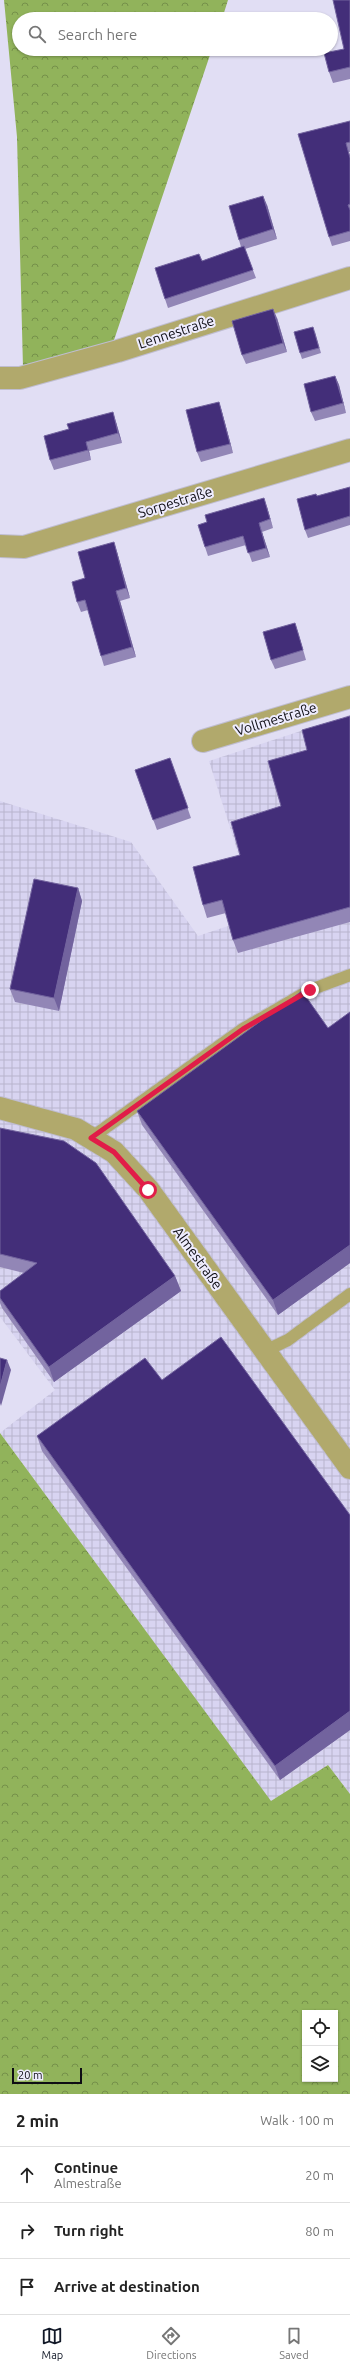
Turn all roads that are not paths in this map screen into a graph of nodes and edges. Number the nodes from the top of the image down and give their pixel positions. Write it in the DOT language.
graph roads {
  1 [pos="350,278"];
  2 [pos="0,378"];
  3 [pos="350,450"];
  4 [pos="0,546"];
  5 [pos="350,697"];
  6 [pos="203,741"];
  7 [pos="350,975"];
  8 [pos="0,1108"];
  9 [pos="91,1138"];
  10 [pos="350,1294"];
  11 [pos="266,1352"];
  12 [pos="350,1468"];
  1 -- 2 [label="street, Lennestraße"];
  3 -- 4 [label="street, Sorpestraße"];
  5 -- 6 [label="street, Vollmestraße"];
  7 -- 9 [label="lane"];
  8 -- 9 [label="street, Almestraße"];
  9 -- 11 [label="street, Almestraße"];
  10 -- 11 [label="lane"];
  11 -- 12 [label="street, Almestraße"];
}
